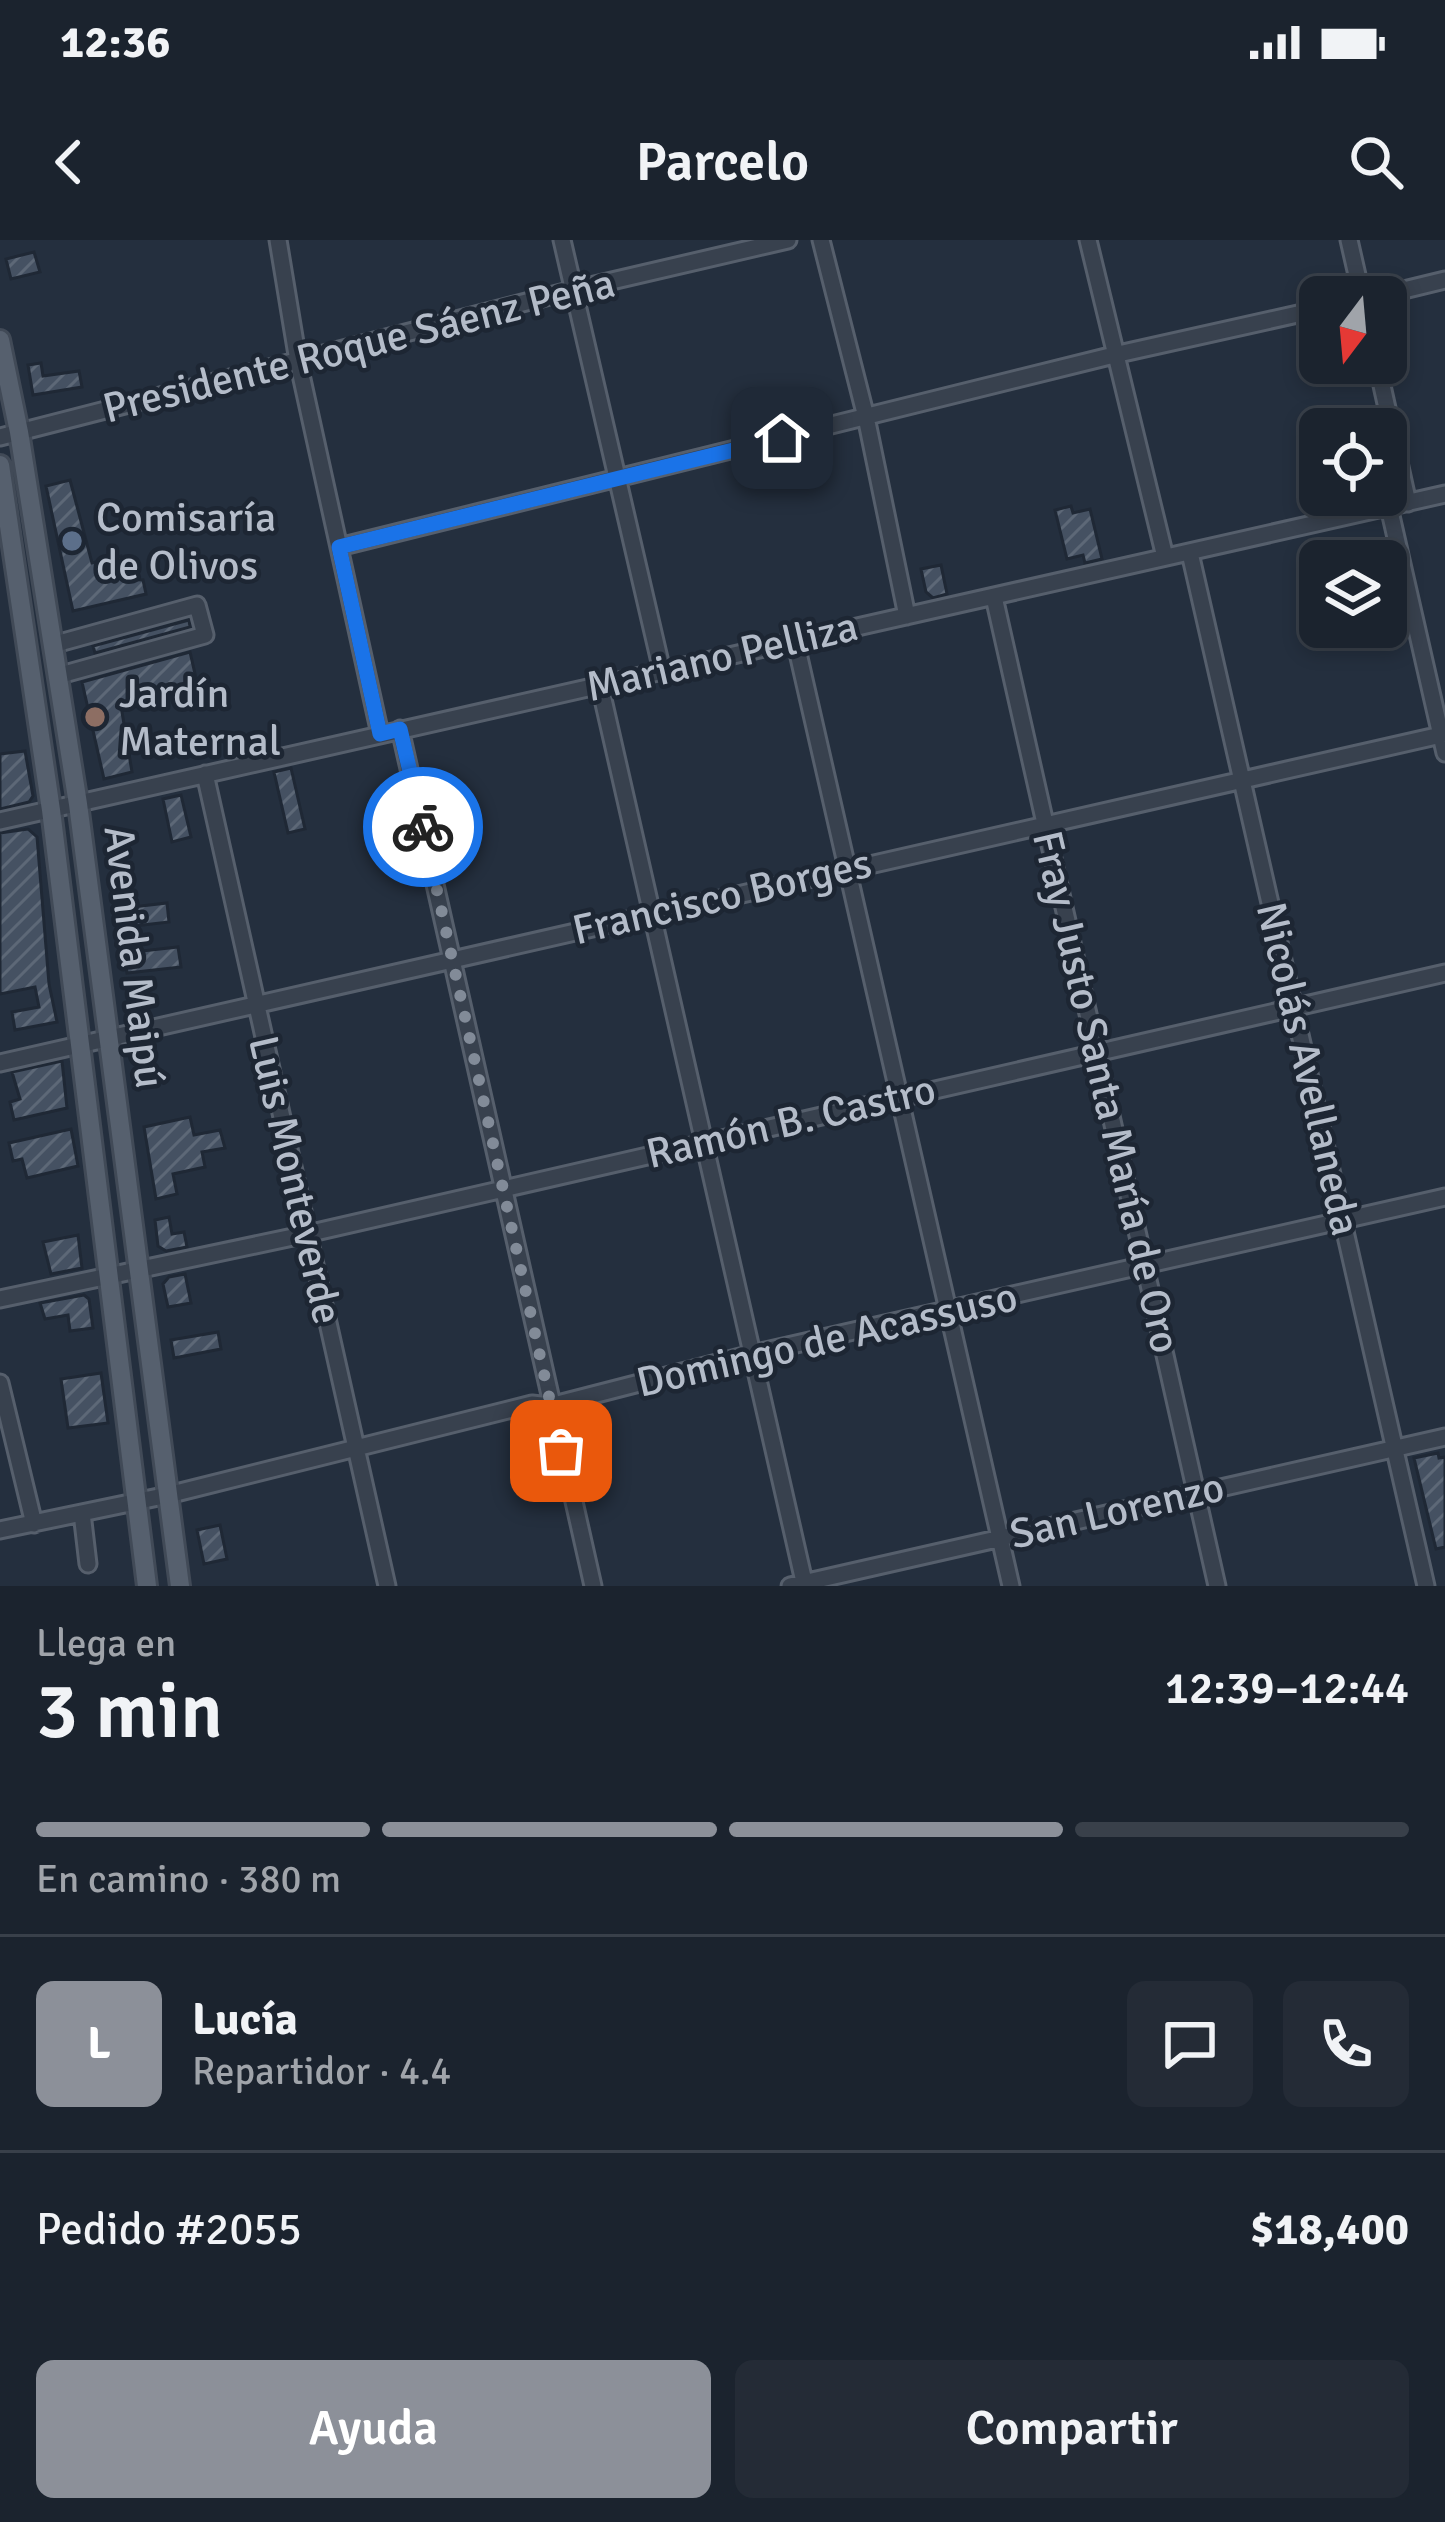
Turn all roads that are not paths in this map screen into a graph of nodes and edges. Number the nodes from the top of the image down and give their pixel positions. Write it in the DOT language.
graph roads {
  1 [pos="278,240"];
  2 [pos="562,240"];
  3 [pos="788,240"];
  4 [pos="821,240"];
  5 [pos="1088,240"];
  6 [pos="1349,240"];
  7 [pos="1357,276"];
  8 [pos="1445,280"];
  9 [pos="1407,289"];
  10 [pos="573,290"];
  11 [pos="1299,314"];
  12 [pos="0,340"];
  13 [pos="1114,355"];
  14 [pos="298,361"];
  15 [pos="1382,384"];
  16 [pos="866,418"];
  17 [pos="10,435"];
  18 [pos="0,465"];
  19 [pos="615,478"];
  20 [pos="1445,494"];
  21 [pos="1408,502"];
  22 [pos="1354,516"];
  23 [pos="1391,516"];
  24 [pos="339,547"];
  25 [pos="7,549"];
  26 [pos="1190,553"];
  27 [pos="1165,557"];
  28 [pos="994,597"];
  29 [pos="907,616"];
  30 [pos="795,640"];
  31 [pos="52,645"];
  32 [pos="662,670"];
  33 [pos="57,676"];
  34 [pos="599,686"];
  35 [pos="400,729"];
  36 [pos="380,734"];
  37 [pos="1443,735"];
  38 [pos="1445,753"];
  39 [pos="205,774"];
  40 [pos="1242,780"];
  41 [pos="78,804"];
  42 [pos="51,810"];
  43 [pos="0,821"];
  44 [pos="1046,824"];
  45 [pos="848,869"];
  46 [pos="651,913"];
  47 [pos="452,958"];
  48 [pos="1445,973"];
  49 [pos="256,1006"];
  50 [pos="1294,1007"];
  51 [pos="108,1039"];
  52 [pos="82,1045"];
  53 [pos="1097,1052"];
  54 [pos="0,1063"];
  55 [pos="899,1097"];
  56 [pos="703,1142"];
  57 [pos="504,1186"];
  58 [pos="1445,1197"];
  59 [pos="1342,1220"];
  60 [pos="307,1234"];
  61 [pos="1145,1265"];
  62 [pos="136,1270"];
  63 [pos="107,1276"];
  64 [pos="0,1299"];
  65 [pos="948,1312"];
  66 [pos="752,1354"];
  67 [pos="0,1383"];
  68 [pos="550,1406"];
  69 [pos="1445,1437"];
  70 [pos="1394,1448"];
  71 [pos="356,1450"];
  72 [pos="1197,1493"];
  73 [pos="168,1495"];
  74 [pos="136,1502"];
  75 [pos="82,1513"];
  76 [pos="34,1524"];
  77 [pos="0,1530"];
  78 [pos="1000,1538"];
  79 [pos="88,1564"];
  80 [pos="799,1585"];
  81 [pos="147,1586"];
  82 [pos="180,1586"];
  83 [pos="387,1586"];
  84 [pos="593,1586"];
  85 [pos="1011,1586"];
  86 [pos="1217,1586"];
  87 [pos="1426,1586"];
  1 -- 14 [label="street"];
  2 -- 10 [label="street"];
  3 -- 10 [label="street, Presidente Roque Sáenz Peña"];
  4 -- 16 [label="street"];
  5 -- 13 [label="street"];
  6 -- 7 [label="street"];
  8 -- 9 [label="street"];
  10 -- 14 [label="street, Presidente Roque Sáenz Peña"];
  10 -- 19 [label="street"];
  11 -- 13 [label="street"];
  12 -- 17 [label="main road, Avenida Maipú"];
  13 -- 16 [label="street"];
  13 -- 27 [label="street"];
  14 -- 17 [label="street, Presidente Roque Sáenz Peña"];
  14 -- 24 [label="street"];
  15 -- 21 [label="street"];
  16 -- 19 [label="street"];
  16 -- 29 [label="street"];
  17 -- 31 [label="main road, Avenida Maipú"];
  18 -- 25 [label="main road, Avenida Maipú"];
  19 -- 24 [label="street"];
  19 -- 32 [label="street"];
  20 -- 21 [label="street, Mariano Pelliza"];
  22 -- 26 [label="street, Mariano Pelliza"];
  23 -- 37 [label="street"];
  24 -- 36 [label="street"];
  25 -- 42 [label="main road, Avenida Maipú"];
  26 -- 27 [label="street, Mariano Pelliza"];
  26 -- 40 [label="street, Nicolás Avellaneda"];
  27 -- 28 [label="street, Mariano Pelliza"];
  28 -- 29 [label="street, Mariano Pelliza"];
  28 -- 44 [label="street, Fray Justo Santa María de Oro"];
  29 -- 30 [label="street, Mariano Pelliza"];
  30 -- 32 [label="street, Mariano Pelliza"];
  30 -- 45 [label="street"];
  31 -- 33 [label="main road, Avenida Maipú"];
  31 -- 33 [label="street"];
  32 -- 34 [label="street, Mariano Pelliza"];
  33 -- 41 [label="main road, Avenida Maipú"];
  34 -- 35 [label="street, Mariano Pelliza"];
  34 -- 46 [label="street"];
  35 -- 36 [label="street, Mariano Pelliza"];
  35 -- 47 [label="street"];
  36 -- 39 [label="street, Mariano Pelliza"];
  37 -- 38 [label="street"];
  37 -- 40 [label="street, Francisco Borges"];
  39 -- 41 [label="street, Mariano Pelliza"];
  39 -- 49 [label="street, Luis Monteverde"];
  40 -- 44 [label="street, Francisco Borges"];
  40 -- 50 [label="street, Nicolás Avellaneda"];
  41 -- 42 [label="street, Mariano Pelliza"];
  41 -- 51 [label="main road, Avenida Maipú"];
  42 -- 43 [label="street, Mariano Pelliza"];
  42 -- 52 [label="main road, Avenida Maipú"];
  44 -- 45 [label="street, Francisco Borges"];
  44 -- 53 [label="street, Fray Justo Santa María de Oro"];
  45 -- 46 [label="street, Francisco Borges"];
  45 -- 55 [label="street"];
  46 -- 47 [label="street, Francisco Borges"];
  46 -- 56 [label="street"];
  47 -- 49 [label="street, Francisco Borges"];
  47 -- 57 [label="street"];
  48 -- 50 [label="street, Ramón B. Castro"];
  49 -- 51 [label="street, Francisco Borges"];
  49 -- 60 [label="street, Luis Monteverde"];
  50 -- 53 [label="street, Ramón B. Castro"];
  50 -- 59 [label="street, Nicolás Avellaneda"];
  51 -- 52 [label="street, Francisco Borges"];
  51 -- 62 [label="main road, Avenida Maipú"];
  52 -- 54 [label="street, Francisco Borges"];
  52 -- 63 [label="main road, Avenida Maipú"];
  53 -- 55 [label="street, Ramón B. Castro"];
  53 -- 61 [label="street, Fray Justo Santa María de Oro"];
  55 -- 56 [label="street, Ramón B. Castro"];
  55 -- 65 [label="street"];
  56 -- 57 [label="street, Ramón B. Castro"];
  56 -- 66 [label="street"];
  57 -- 60 [label="street, Ramón B. Castro"];
  57 -- 68 [label="street"];
  58 -- 59 [label="street, Domingo de Acassuso"];
  59 -- 61 [label="street, Domingo de Acassuso"];
  59 -- 70 [label="street, Nicolás Avellaneda"];
  60 -- 62 [label="street, Ramón B. Castro"];
  60 -- 71 [label="street, Luis Monteverde"];
  61 -- 65 [label="street, Domingo de Acassuso"];
  61 -- 72 [label="street, Fray Justo Santa María de Oro"];
  62 -- 63 [label="street, Ramón B. Castro"];
  62 -- 73 [label="main road, Avenida Maipú"];
  63 -- 64 [label="street, Ramón B. Castro"];
  63 -- 74 [label="main road, Avenida Maipú"];
  65 -- 66 [label="street, Domingo de Acassuso"];
  65 -- 78 [label="street"];
  66 -- 68 [label="street, Domingo de Acassuso"];
  66 -- 80 [label="street"];
  67 -- 76 [label="street"];
  68 -- 71 [label="street, Domingo de Acassuso"];
  68 -- 84 [label="street"];
  69 -- 70 [label="street, San Lorenzo"];
  70 -- 72 [label="street, San Lorenzo"];
  70 -- 87 [label="street, Nicolás Avellaneda"];
  71 -- 73 [label="street, Domingo de Acassuso"];
  71 -- 83 [label="street, Luis Monteverde"];
  72 -- 78 [label="street, San Lorenzo"];
  72 -- 86 [label="street, Fray Justo Santa María de Oro"];
  73 -- 74 [label="street, Domingo de Acassuso"];
  73 -- 82 [label="main road, Avenida Maipú"];
  74 -- 75 [label="street, Domingo de Acassuso"];
  74 -- 81 [label="main road, Avenida Maipú"];
  75 -- 76 [label="street, Domingo de Acassuso"];
  75 -- 79 [label="street"];
  76 -- 77 [label="street, Domingo de Acassuso"];
  78 -- 80 [label="street, San Lorenzo"];
  78 -- 85 [label="street"];
}
